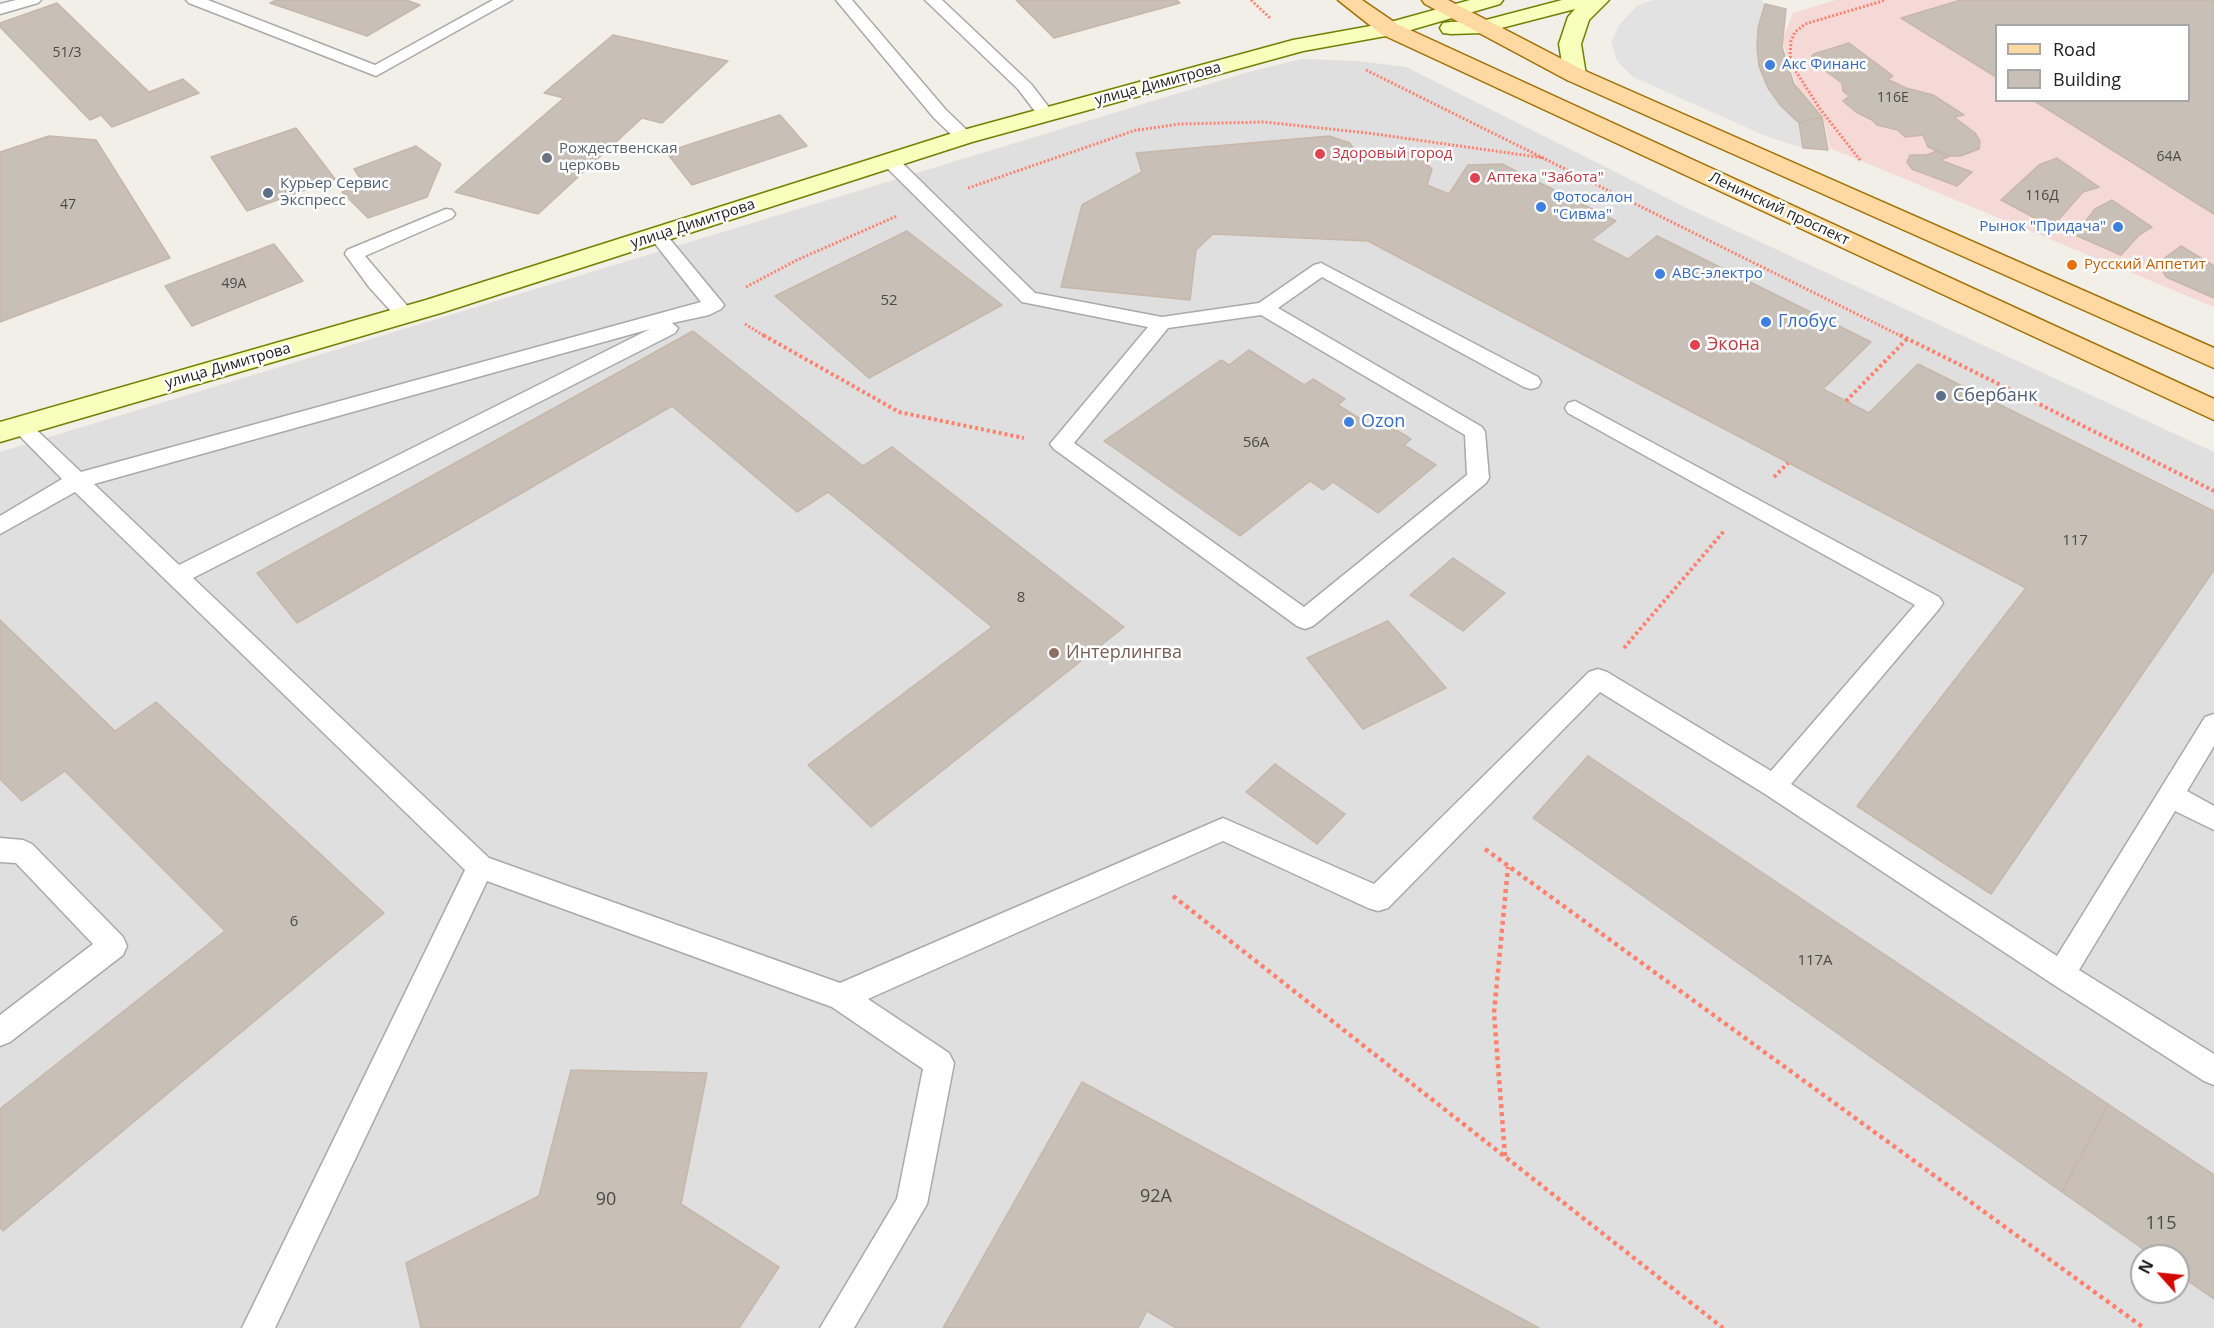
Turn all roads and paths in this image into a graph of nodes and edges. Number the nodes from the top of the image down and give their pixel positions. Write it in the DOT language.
graph roads {
  1 [pos="33,0"];
  2 [pos="194,0"];
  3 [pos="504,0"];
  4 [pos="844,0"];
  5 [pos="933,0"];
  6 [pos="1348,0"];
  7 [pos="1493,0"];
  8 [pos="1587,0"];
  9 [pos="1599,0"];
  10 [pos="1886,0"];
  11 [pos="1441,6"];
  12 [pos="0,9"];
  13 [pos="1482,27"];
  14 [pos="1389,29"];
  15 [pos="1361,68"];
  16 [pos="1575,75"];
  17 [pos="1046,114"];
  18 [pos="1164,120"];
  19 [pos="1132,131"];
  20 [pos="964,137"];
  21 [pos="1548,159"];
  22 [pos="889,160"];
  23 [pos="1863,163"];
  24 [pos="930,201"];
  25 [pos="446,213"];
  26 [pos="658,236"];
  27 [pos="714,305"];
  28 [pos="1264,308"];
  29 [pos="405,315"];
  30 [pos="1162,323"];
  31 [pos="1907,339"];
  32 [pos="2214,359"];
  33 [pos="1531,382"];
  34 [pos="1846,401"];
  35 [pos="1575,408"];
  36 [pos="2214,410"];
  37 [pos="10,429"];
  38 [pos="1061,444"];
  39 [pos="77,481"];
  40 [pos="2214,491"];
  41 [pos="1748,503"];
  42 [pos="0,526"];
  43 [pos="177,576"];
  44 [pos="1598,679"];
  45 [pos="2214,724"];
  46 [pos="1774,786"];
  47 [pos="2170,795"];
  48 [pos="2214,819"];
  49 [pos="1452,824"];
  50 [pos="0,850"];
  51 [pos="480,867"];
  52 [pos="1137,867"];
  53 [pos="1508,867"];
  54 [pos="2061,974"];
  55 [pos="841,997"];
  56 [pos="0,1032"];
  57 [pos="2214,1071"];
  58 [pos="1505,1157"];
  59 [pos="258,1328"];
  60 [pos="837,1328"];
  61 [pos="1723,1328"];
  62 [pos="2144,1328"];
  1 -- 12 [label="lane"];
  2 -- 3 [label="lane"];
  4 -- 20 [label="lane"];
  5 -- 17 [label="lane"];
  6 -- 14 [label="main road, Ленинский проспект"];
  7 -- 11 [label="street, улица Димитрова"];
  8 -- 13 [label="street, улица Димитрова"];
  9 -- 16 [label="street"];
  10 -- 23 [label="path"];
  11 -- 13 [label="main road"];
  11 -- 14 [label="street, улица Димитрова"];
  13 -- 14 [label="street, улица Димитрова"];
  13 -- 16 [label="main road"];
  14 -- 17 [label="street, улица Димитрова"];
  14 -- 36 [label="main road, Ленинский проспект"];
  15 -- 21 [label="path"];
  16 -- 32 [label="main road"];
  17 -- 20 [label="street, улица Димитрова"];
  18 -- 19 [label="path"];
  19 -- 21 [label="path"];
  19 -- 24 [label="path"];
  20 -- 22 [label="street, улица Димитрова"];
  21 -- 31 [label="path"];
  22 -- 24 [label="lane"];
  22 -- 26 [label="street, улица Димитрова"];
  24 -- 27 [label="path"];
  24 -- 30 [label="lane"];
  25 -- 29 [label="lane"];
  26 -- 27 [label="lane"];
  26 -- 29 [label="street, улица Димитрова"];
  27 -- 38 [label="path"];
  27 -- 39 [label="lane"];
  27 -- 43 [label="lane"];
  28 -- 30 [label="lane"];
  28 -- 33 [label="lane"];
  28 -- 38 [label="lane"];
  29 -- 37 [label="street, улица Димитрова"];
  30 -- 38 [label="lane"];
  31 -- 34 [label="path"];
  31 -- 40 [label="path"];
  35 -- 41 [label="lane"];
  37 -- 39 [label="lane"];
  39 -- 42 [label="lane"];
  39 -- 43 [label="lane"];
  41 -- 44 [label="path"];
  41 -- 46 [label="lane"];
  43 -- 51 [label="lane"];
  44 -- 46 [label="lane"];
  44 -- 49 [label="lane"];
  45 -- 47 [label="lane"];
  46 -- 54 [label="lane"];
  47 -- 48 [label="lane"];
  47 -- 54 [label="lane"];
  49 -- 52 [label="lane"];
  49 -- 53 [label="path"];
  50 -- 56 [label="lane"];
  51 -- 55 [label="lane"];
  51 -- 59 [label="lane"];
  52 -- 55 [label="lane"];
  52 -- 58 [label="path"];
  53 -- 58 [label="path"];
  53 -- 62 [label="path"];
  54 -- 57 [label="lane"];
  55 -- 60 [label="lane"];
  58 -- 61 [label="path"];
}
